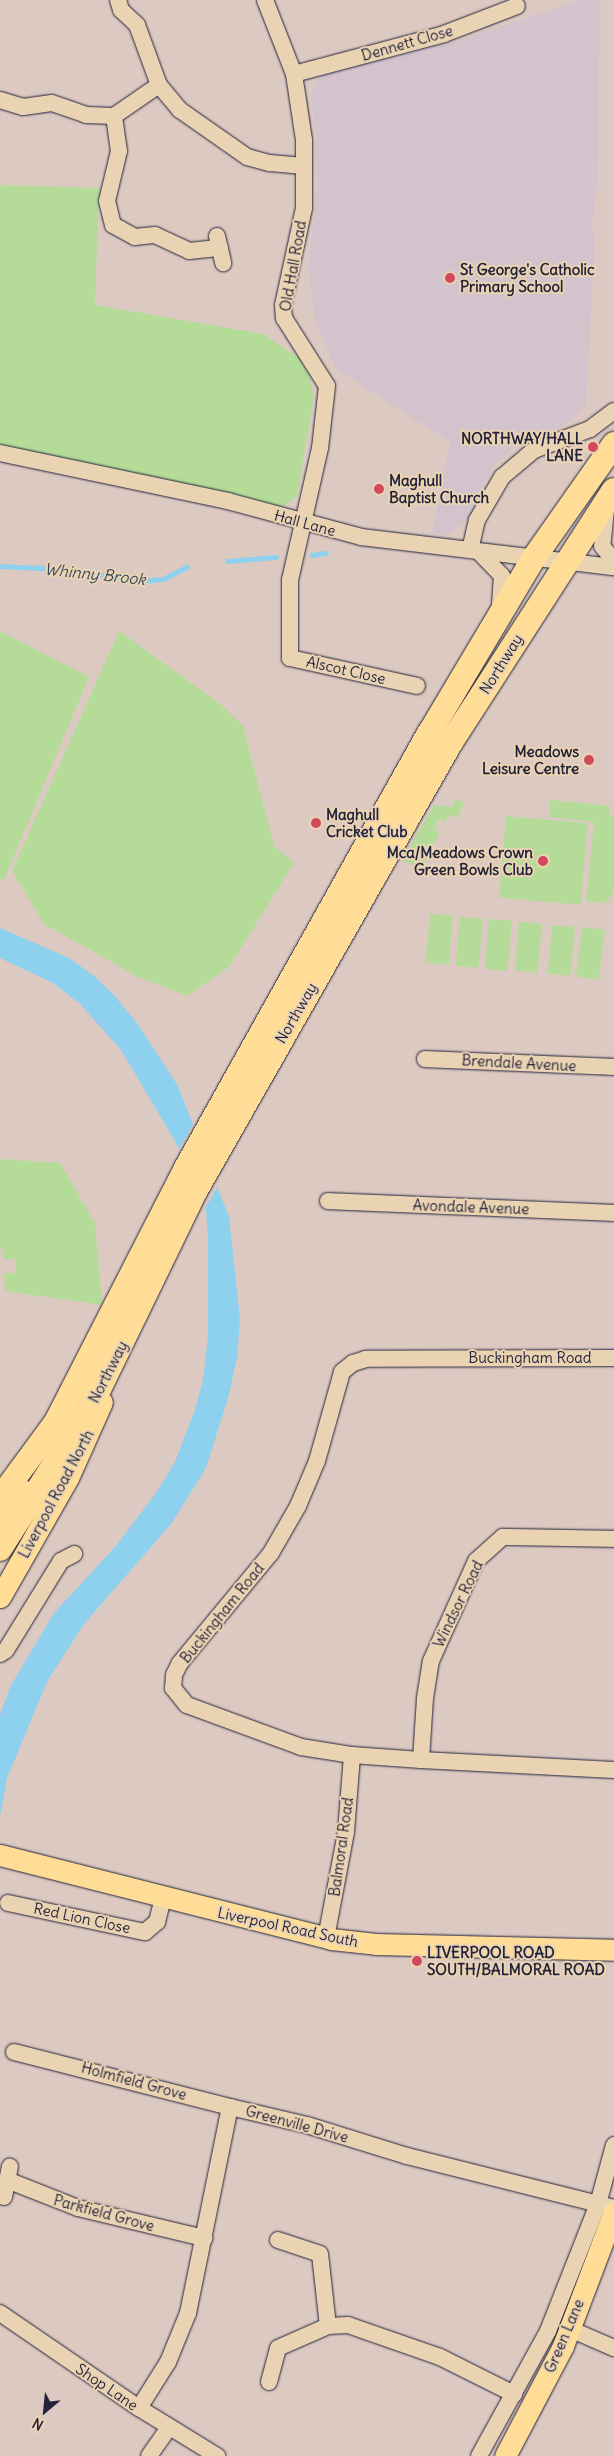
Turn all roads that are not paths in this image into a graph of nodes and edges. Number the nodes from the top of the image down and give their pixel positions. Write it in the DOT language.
graph roads {
  1 [pos="118,0"];
  2 [pos="265,0"];
  3 [pos="518,7"];
  4 [pos="294,74"];
  5 [pos="159,85"];
  6 [pos="0,100"];
  7 [pos="114,116"];
  8 [pos="304,166"];
  9 [pos="220,249"];
  10 [pos="614,411"];
  11 [pos="614,444"];
  12 [pos="0,453"];
  13 [pos="613,492"];
  14 [pos="304,524"];
  15 [pos="475,551"];
  16 [pos="533,559"];
  17 [pos="614,561"];
  18 [pos="566,562"];
  19 [pos="614,567"];
  20 [pos="495,623"];
  21 [pos="417,686"];
  22 [pos="425,1059"];
  23 [pos="614,1068"];
  24 [pos="328,1201"];
  25 [pos="614,1213"];
  26 [pos="614,1358"];
  27 [pos="116,1359"];
  28 [pos="4,1523"];
  29 [pos="614,1539"];
  30 [pos="74,1554"];
  31 [pos="0,1597"];
  32 [pos="0,1654"];
  33 [pos="352,1755"];
  34 [pos="421,1760"];
  35 [pos="614,1770"];
  36 [pos="0,1855"];
  37 [pos="163,1898"];
  38 [pos="8,1903"];
  39 [pos="326,1938"];
  40 [pos="614,1950"];
  41 [pos="14,2052"];
  42 [pos="230,2107"];
  43 [pos="614,2145"];
  44 [pos="4,2197"];
  45 [pos="609,2208"];
  46 [pos="204,2238"];
  47 [pos="278,2240"];
  48 [pos="0,2313"];
  49 [pos="328,2326"];
  50 [pos="570,2329"];
  51 [pos="614,2348"];
  52 [pos="269,2382"];
  53 [pos="514,2394"];
  54 [pos="139,2408"];
  55 [pos="169,2426"];
  56 [pos="149,2456"];
  57 [pos="217,2456"];
  58 [pos="479,2456"];
  59 [pos="505,2456"];
  1 -- 5 [label="street"];
  2 -- 4 [label="street, Old Hall Road"];
  3 -- 4 [label="street, Dennett Close"];
  4 -- 8 [label="street, Old Hall Road"];
  5 -- 7 [label="street"];
  5 -- 8 [label="street"];
  6 -- 7 [label="street"];
  7 -- 9 [label="street"];
  8 -- 14 [label="street, Old Hall Road"];
  10 -- 15 [label="street"];
  11 -- 16 [label="highway, Northway"];
  12 -- 14 [label="street, Hall Lane"];
  13 -- 17 [label="street"];
  13 -- 18 [label="highway, Northway"];
  14 -- 15 [label="street, Hall Lane"];
  14 -- 21 [label="street, Alscot Close"];
  15 -- 16 [label="street, Hall Lane"];
  15 -- 20 [label="street"];
  16 -- 18 [label="street, Hall Lane"];
  16 -- 20 [label="highway, Northway"];
  18 -- 19 [label="street, Hall Lane"];
  18 -- 27 [label="highway, Northway"];
  20 -- 28 [label="highway, Northway"];
  22 -- 23 [label="street, Brendale Avenue"];
  24 -- 25 [label="street, Avondale Avenue"];
  26 -- 33 [label="street, Buckingham Road"];
  27 -- 28 [label="highway, Northway"];
  27 -- 31 [label="main road, Liverpool Road North"];
  29 -- 34 [label="street, Windsor Road"];
  30 -- 32 [label="street"];
  33 -- 34 [label="street, Buckingham Road"];
  33 -- 39 [label="street, Balmoral Road"];
  34 -- 35 [label="street, Buckingham Road"];
  36 -- 37 [label="main road, Liverpool Road South"];
  37 -- 38 [label="street, Red Lion Close"];
  37 -- 39 [label="main road, Liverpool Road South"];
  39 -- 40 [label="main road, Liverpool Road South"];
  41 -- 42 [label="street, Holmfield Grove"];
  42 -- 45 [label="street, Greenville Drive"];
  42 -- 46 [label="street, Greenville Drive"];
  43 -- 45 [label="street"];
  44 -- 46 [label="street, Parkfield Grove"];
  45 -- 50 [label="main road, Green Lane"];
  45 -- 53 [label="street"];
  46 -- 54 [label="street, Greenville Drive"];
  47 -- 49 [label="street"];
  48 -- 54 [label="street, Shop Lane"];
  49 -- 52 [label="street"];
  49 -- 53 [label="street"];
  50 -- 51 [label="street"];
  50 -- 59 [label="main road, Green Lane"];
  53 -- 58 [label="street"];
  54 -- 55 [label="street, Shop Lane"];
  55 -- 56 [label="street"];
  55 -- 57 [label="street, Shop Lane"];
}
